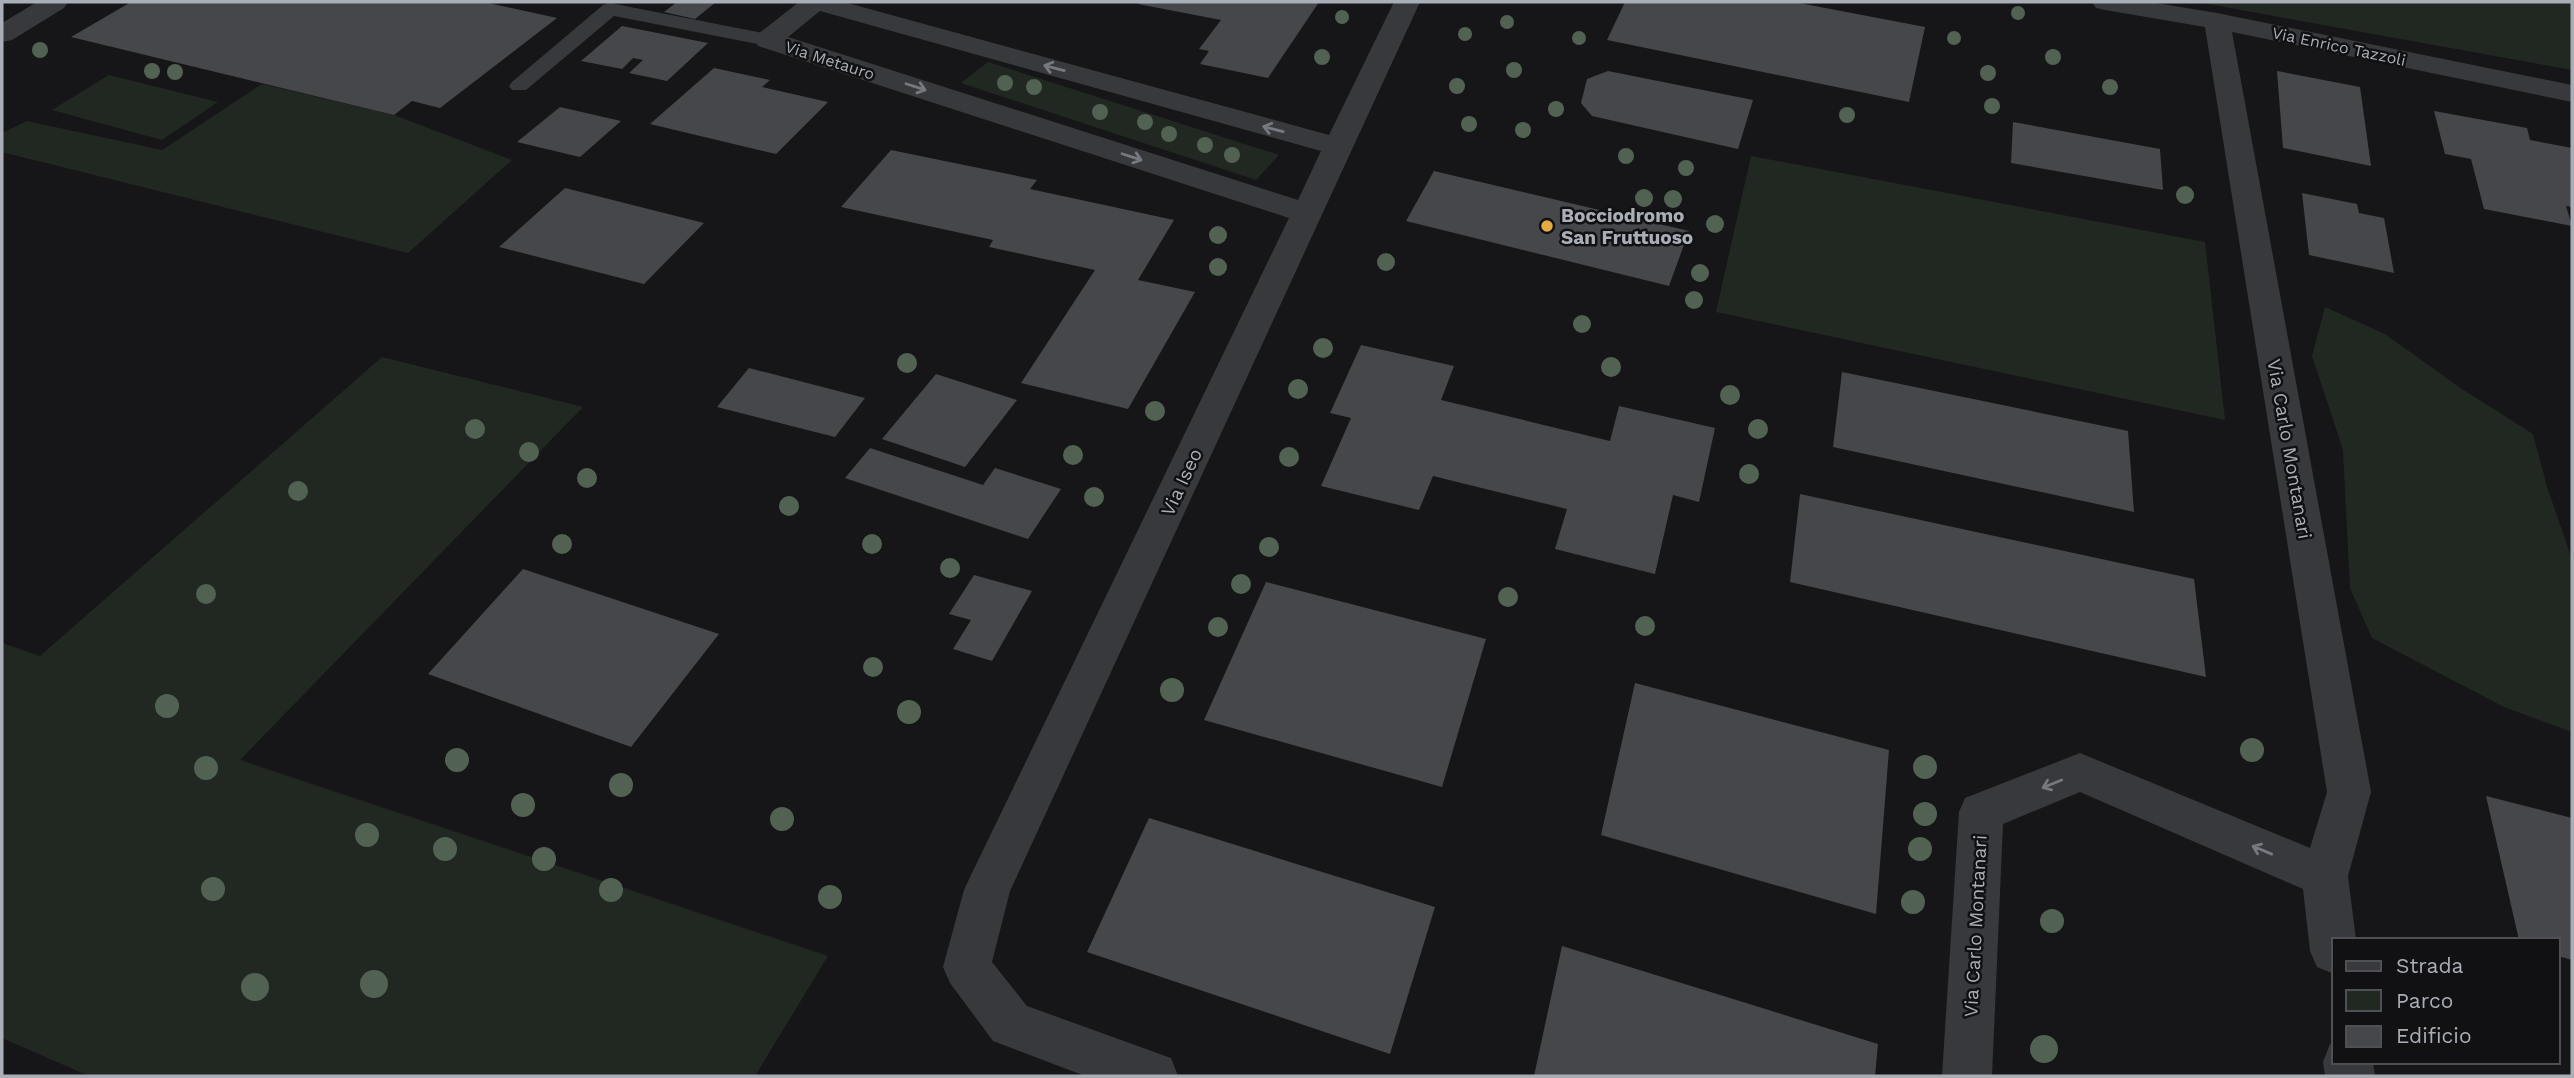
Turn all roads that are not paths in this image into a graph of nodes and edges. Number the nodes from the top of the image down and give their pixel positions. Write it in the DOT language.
graph roads {
  1 [pos="55,2"];
  2 [pos="1407,2"];
  3 [pos="2105,2"];
  4 [pos="639,8"];
  5 [pos="2217,20"];
  6 [pos="2,34"];
  7 [pos="768,40"];
  8 [pos="519,86"];
  9 [pos="2572,94"];
  10 [pos="1339,147"];
  11 [pos="1308,214"];
  12 [pos="2325,876"];
  13 [pos="2332,938"];
  14 [pos="1153,1076"];
  15 [pos="1967,1076"];
  1 -- 6 [label="street"];
  2 -- 10 [label="street, Via Iseo"];
  3 -- 5 [label="street, Via Enrico Tazzoli"];
  4 -- 7 [label="lane"];
  4 -- 8 [label="lane"];
  5 -- 9 [label="street, Via Enrico Tazzoli"];
  5 -- 12 [label="street, Via Carlo Montanari"];
  10 -- 7 [label="street, Via Metauro, one-way"];
  7 -- 11 [label="street, Via Metauro, one-way"];
  10 -- 11 [label="street, Via Iseo"];
  11 -- 14 [label="street, Via Iseo"];
  12 -- 13 [label="street, Via Carlo Montanari"];
  12 -- 15 [label="street, Via Carlo Montanari, one-way"];
}
